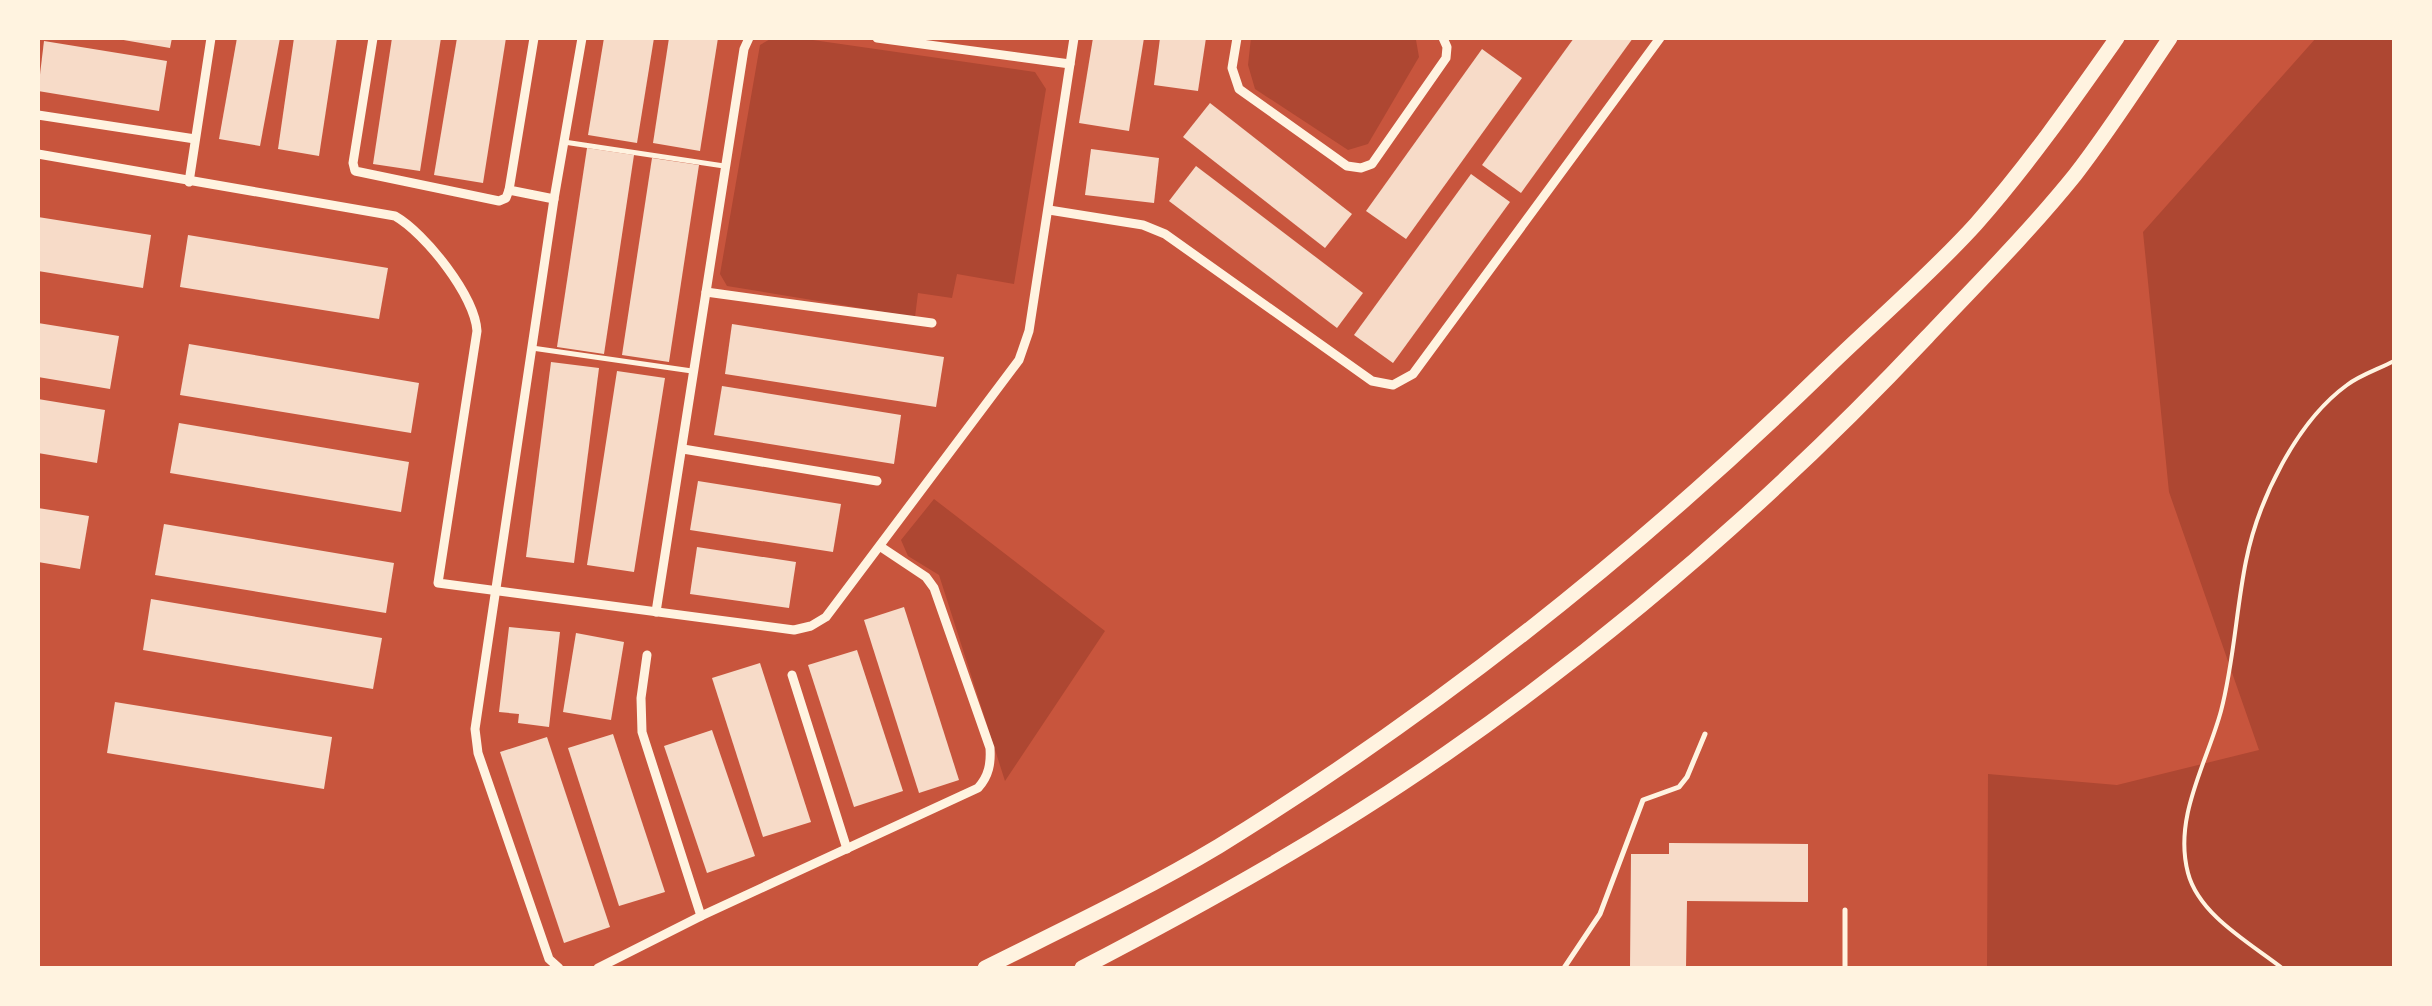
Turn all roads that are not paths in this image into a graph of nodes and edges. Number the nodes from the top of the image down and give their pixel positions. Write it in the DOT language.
graph roads {
  1 [pos="211,38"];
  2 [pos="373,38"];
  3 [pos="534,38"];
  4 [pos="582,38"];
  5 [pos="749,38"];
  6 [pos="877,38"];
  7 [pos="1074,38"];
  8 [pos="1237,38"];
  9 [pos="1443,38"];
  10 [pos="1660,38"];
  11 [pos="2117,38"];
  12 [pos="2170,38"];
  13 [pos="1070,64"];
  14 [pos="38,115"];
  15 [pos="196,139"];
  16 [pos="564,142"];
  17 [pos="38,154"];
  18 [pos="726,166"];
  19 [pos="188,182"];
  20 [pos="509,190"];
  21 [pos="554,199"];
  22 [pos="1048,210"];
  23 [pos="706,292"];
  24 [pos="932,323"];
  25 [pos="532,348"];
  26 [pos="694,372"];
  27 [pos="683,449"];
  28 [pos="877,481"];
  29 [pos="881,547"];
  30 [pos="495,592"];
  31 [pos="656,612"];
  32 [pos="647,655"];
  33 [pos="792,676"];
  34 [pos="1705,734"];
  35 [pos="847,849"];
  36 [pos="1845,910"];
  37 [pos="701,916"];
  38 [pos="559,968"];
  39 [pos="598,968"];
  40 [pos="985,968"];
  41 [pos="1082,968"];
  42 [pos="1564,968"];
  43 [pos="1845,968"];
  1 -- 15 [label="street"];
  2 -- 20 [label="street"];
  3 -- 20 [label="street"];
  4 -- 16 [label="street"];
  5 -- 18 [label="street"];
  6 -- 13 [label="street"];
  7 -- 13 [label="street"];
  8 -- 9 [label="street"];
  10 -- 22 [label="street"];
  11 -- 40 [label="highway"];
  12 -- 41 [label="highway"];
  13 -- 22 [label="street"];
  14 -- 15 [label="street"];
  15 -- 19 [label="street"];
  16 -- 18 [label="lane"];
  16 -- 21 [label="street"];
  17 -- 19 [label="street"];
  18 -- 23 [label="street"];
  19 -- 30 [label="street"];
  20 -- 21 [label="street"];
  21 -- 25 [label="street"];
  22 -- 29 [label="street"];
  23 -- 24 [label="street"];
  23 -- 26 [label="street"];
  25 -- 26 [label="lane"];
  25 -- 30 [label="street"];
  26 -- 27 [label="street"];
  27 -- 28 [label="street"];
  27 -- 31 [label="street"];
  29 -- 31 [label="street"];
  29 -- 35 [label="street"];
  30 -- 31 [label="street"];
  30 -- 38 [label="street"];
  32 -- 37 [label="street"];
  33 -- 35 [label="street"];
  34 -- 42 [label="lane"];
  35 -- 37 [label="street"];
  36 -- 43 [label="lane"];
  37 -- 39 [label="street"];
}
